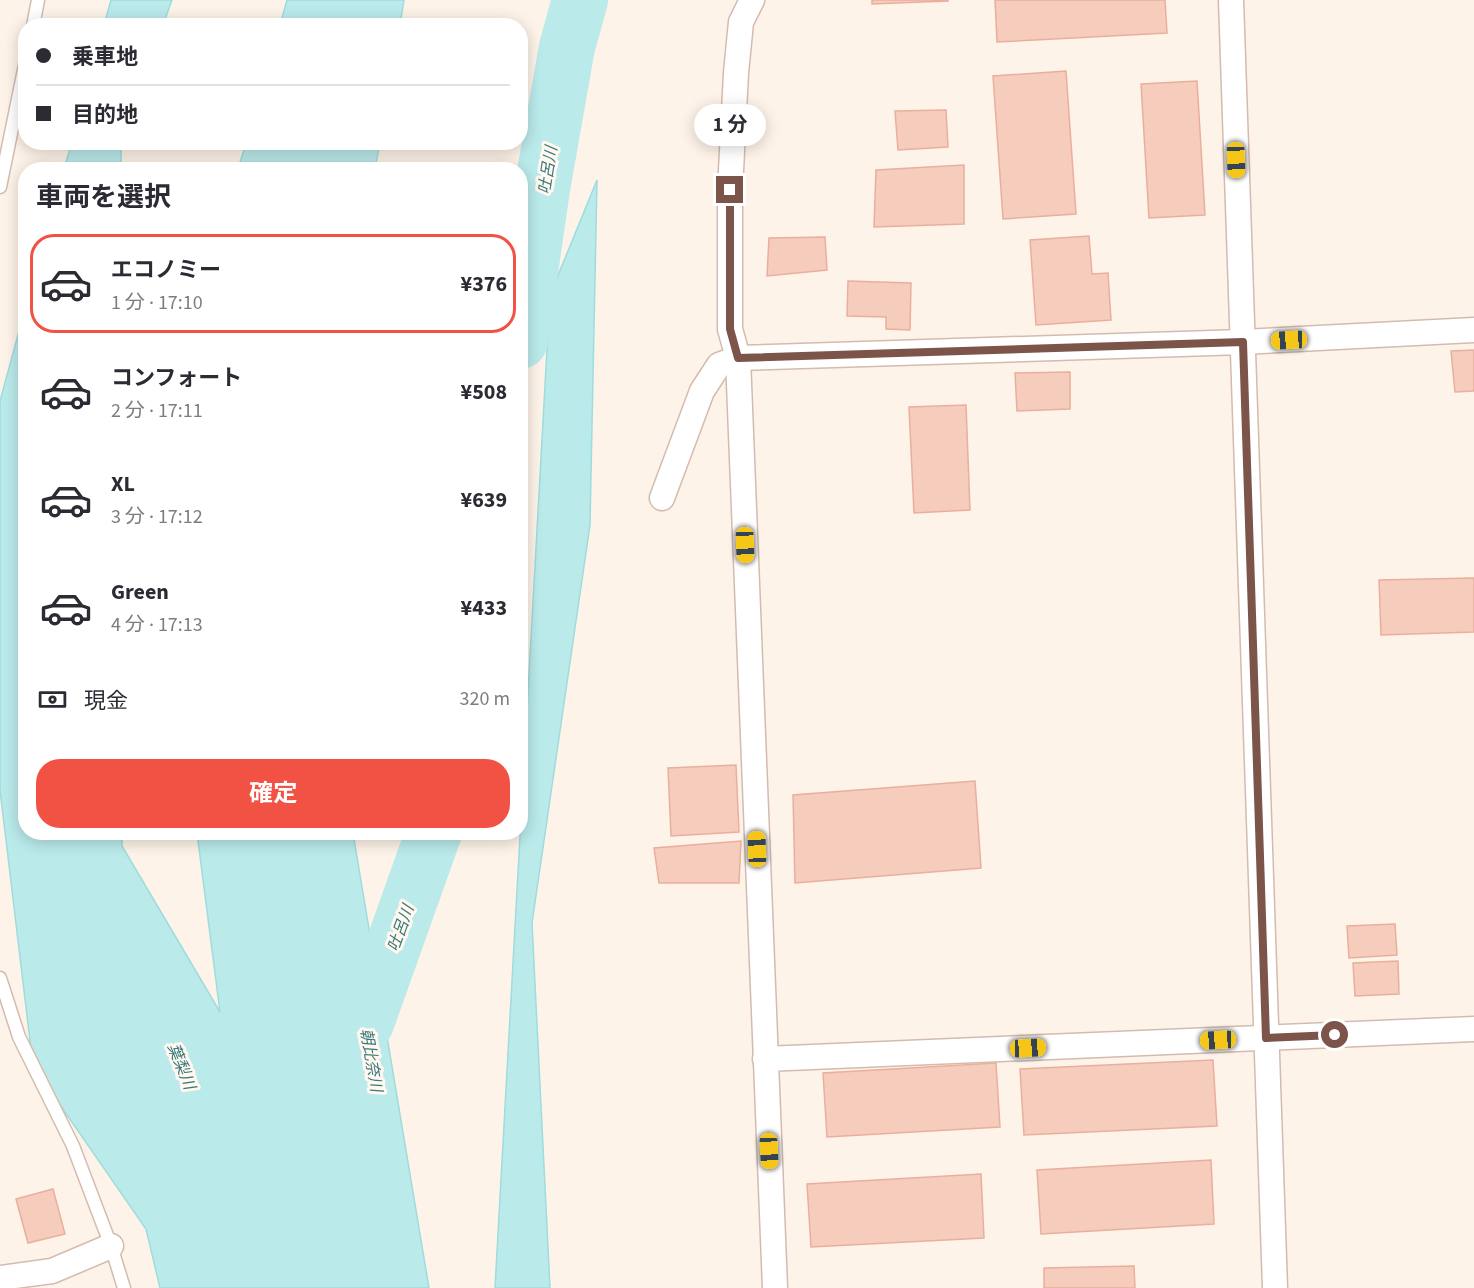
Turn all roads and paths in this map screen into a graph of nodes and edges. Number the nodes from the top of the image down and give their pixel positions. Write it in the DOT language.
graph roads {
  1 [pos="38,0"];
  2 [pos="752,0"];
  3 [pos="1231,0"];
  4 [pos="35,18"];
  5 [pos="18,99"];
  6 [pos="0,187"];
  7 [pos="1474,330"];
  8 [pos="1243,342"];
  9 [pos="738,358"];
  10 [pos="662,498"];
  11 [pos="0,978"];
  12 [pos="1474,1029"];
  13 [pos="1266,1038"];
  14 [pos="765,1059"];
  15 [pos="111,1246"];
  16 [pos="0,1278"];
  17 [pos="124,1288"];
  18 [pos="775,1288"];
  19 [pos="1275,1288"];
  1 -- 4 [label="lane"];
  2 -- 9 [label="street"];
  3 -- 8 [label="street"];
  5 -- 6 [label="lane"];
  7 -- 8 [label="street"];
  8 -- 9 [label="street"];
  8 -- 13 [label="street"];
  9 -- 10 [label="street"];
  9 -- 14 [label="street"];
  11 -- 15 [label="lane"];
  12 -- 13 [label="street"];
  13 -- 14 [label="street"];
  13 -- 19 [label="street"];
  14 -- 18 [label="street"];
  15 -- 16 [label="street"];
  15 -- 17 [label="lane"];
}
